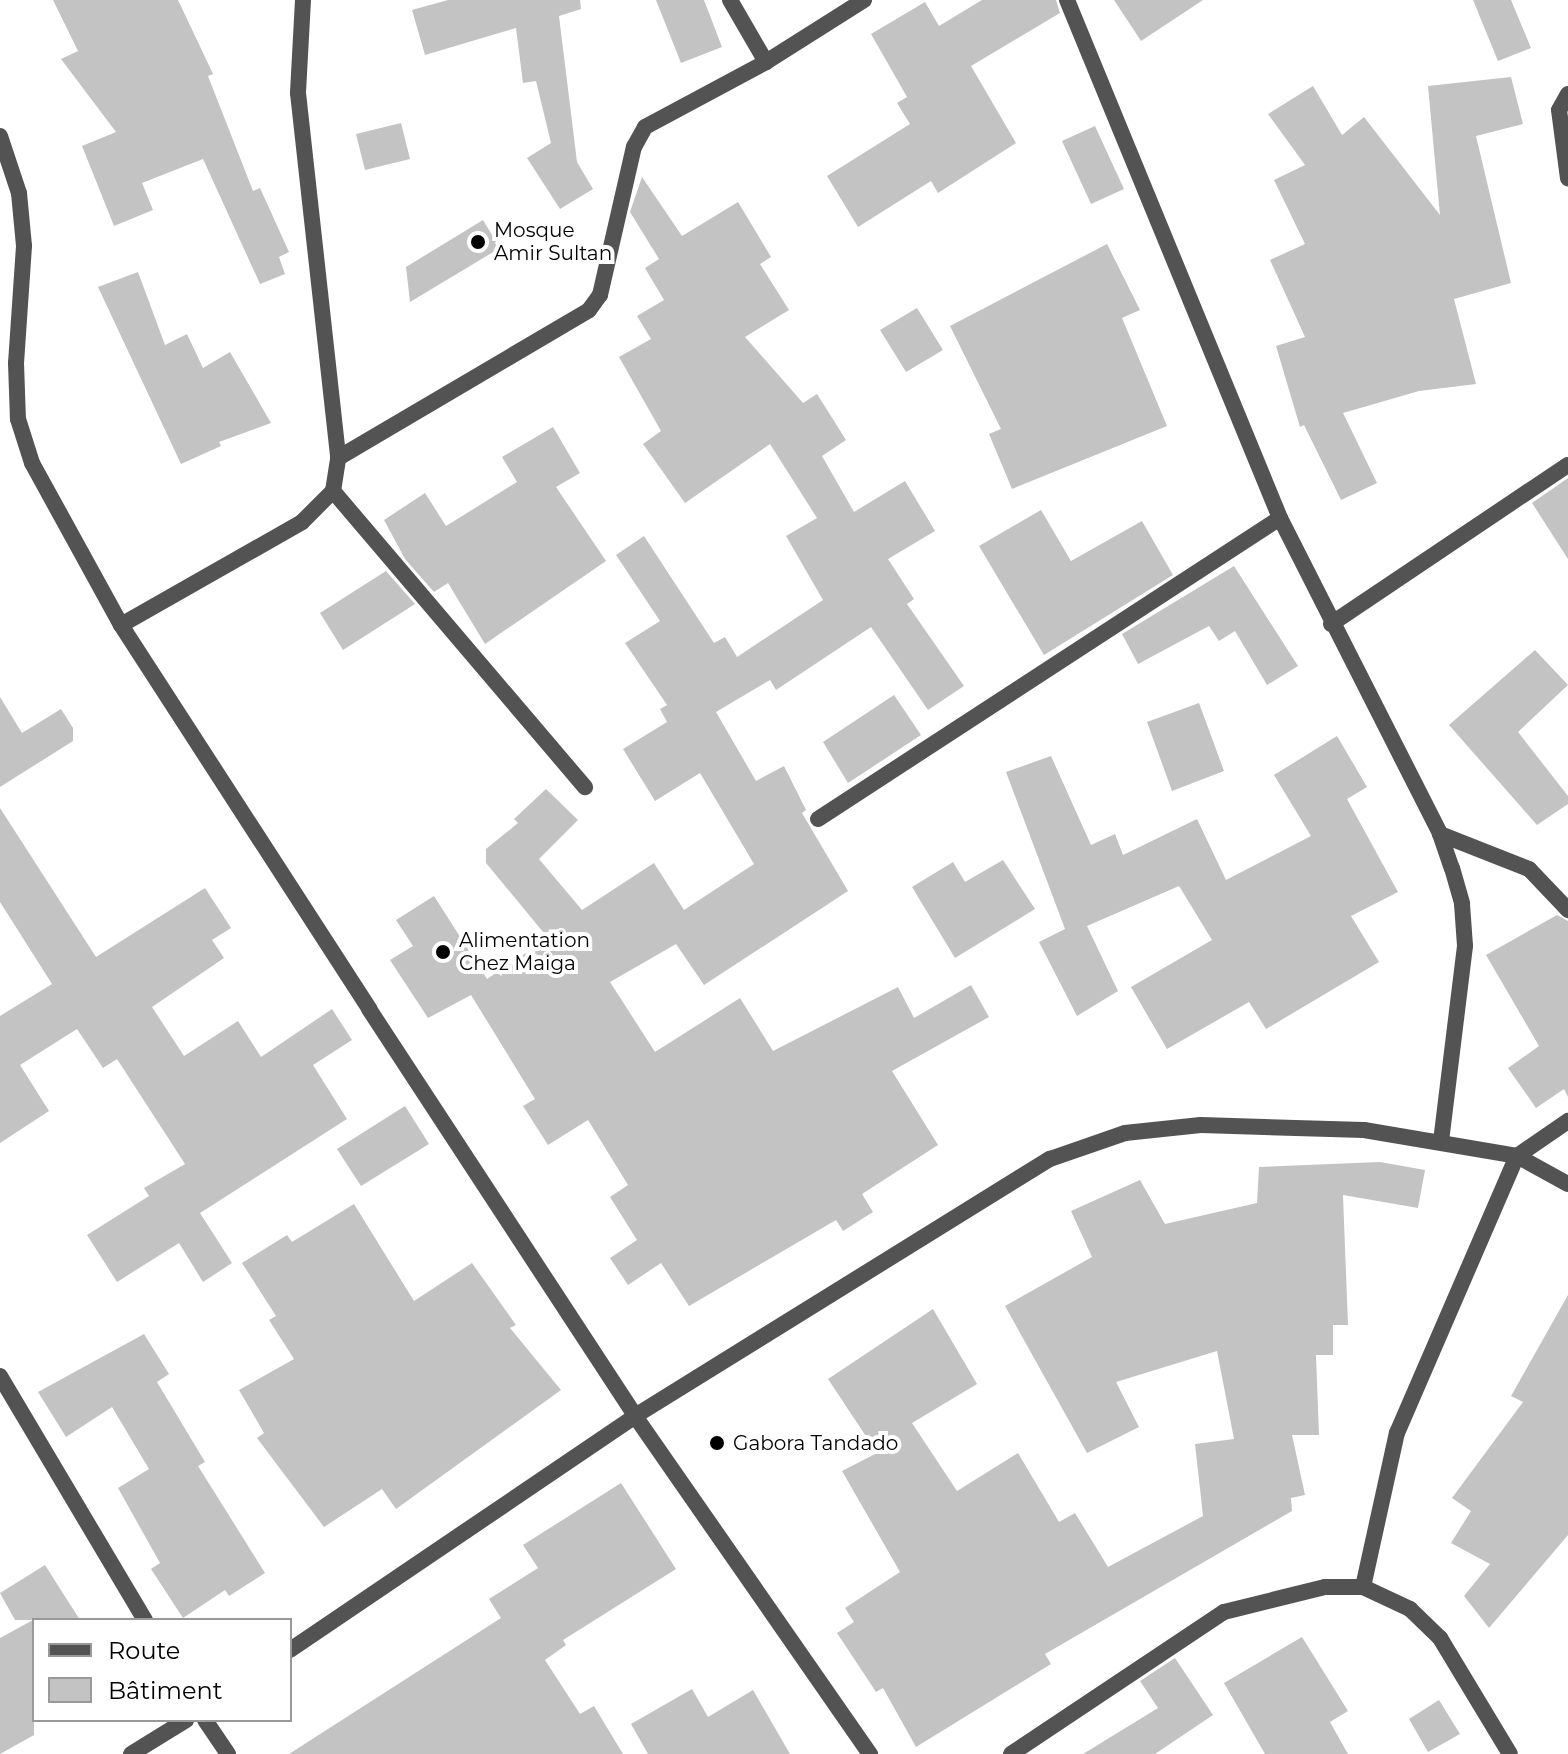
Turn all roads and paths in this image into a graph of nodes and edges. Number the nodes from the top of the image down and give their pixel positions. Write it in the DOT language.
graph roads {
  1 [pos="303,0"];
  2 [pos="730,0"];
  3 [pos="864,0"];
  4 [pos="1067,0"];
  5 [pos="766,62"];
  6 [pos="1568,94"];
  7 [pos="0,136"];
  8 [pos="1568,178"];
  9 [pos="338,458"];
  10 [pos="1568,465"];
  11 [pos="333,491"];
  12 [pos="1280,518"];
  13 [pos="1331,624"];
  14 [pos="121,625"];
  15 [pos="585,787"];
  16 [pos="818,819"];
  17 [pos="1440,834"];
  18 [pos="1568,910"];
  19 [pos="1568,1121"];
  20 [pos="1441,1141"];
  21 [pos="1517,1156"];
  22 [pos="1568,1184"];
  23 [pos="0,1376"];
  24 [pos="635,1416"];
  25 [pos="1363,1587"];
  26 [pos="144,1618"];
  27 [pos="292,1649"];
  28 [pos="183,1722"];
  29 [pos="206,1722"];
  30 [pos="131,1754"];
  31 [pos="228,1754"];
  32 [pos="870,1754"];
  33 [pos="1011,1754"];
  34 [pos="1510,1754"];
  1 -- 9 [label="street"];
  2 -- 5 [label="street"];
  3 -- 5 [label="street"];
  4 -- 12 [label="street"];
  5 -- 9 [label="street"];
  6 -- 8 [label="street"];
  7 -- 14 [label="street"];
  9 -- 11 [label="street"];
  10 -- 13 [label="street"];
  11 -- 14 [label="street"];
  11 -- 15 [label="street"];
  12 -- 13 [label="street"];
  12 -- 16 [label="street"];
  13 -- 17 [label="street"];
  14 -- 24 [label="street"];
  17 -- 18 [label="street"];
  17 -- 20 [label="street"];
  19 -- 21 [label="street"];
  20 -- 21 [label="street"];
  20 -- 24 [label="street"];
  21 -- 22 [label="street"];
  21 -- 25 [label="street"];
  23 -- 26 [label="street"];
  24 -- 27 [label="street"];
  24 -- 32 [label="street"];
  25 -- 33 [label="street"];
  25 -- 34 [label="street"];
  28 -- 30 [label="street"];
  29 -- 31 [label="street"];
}
